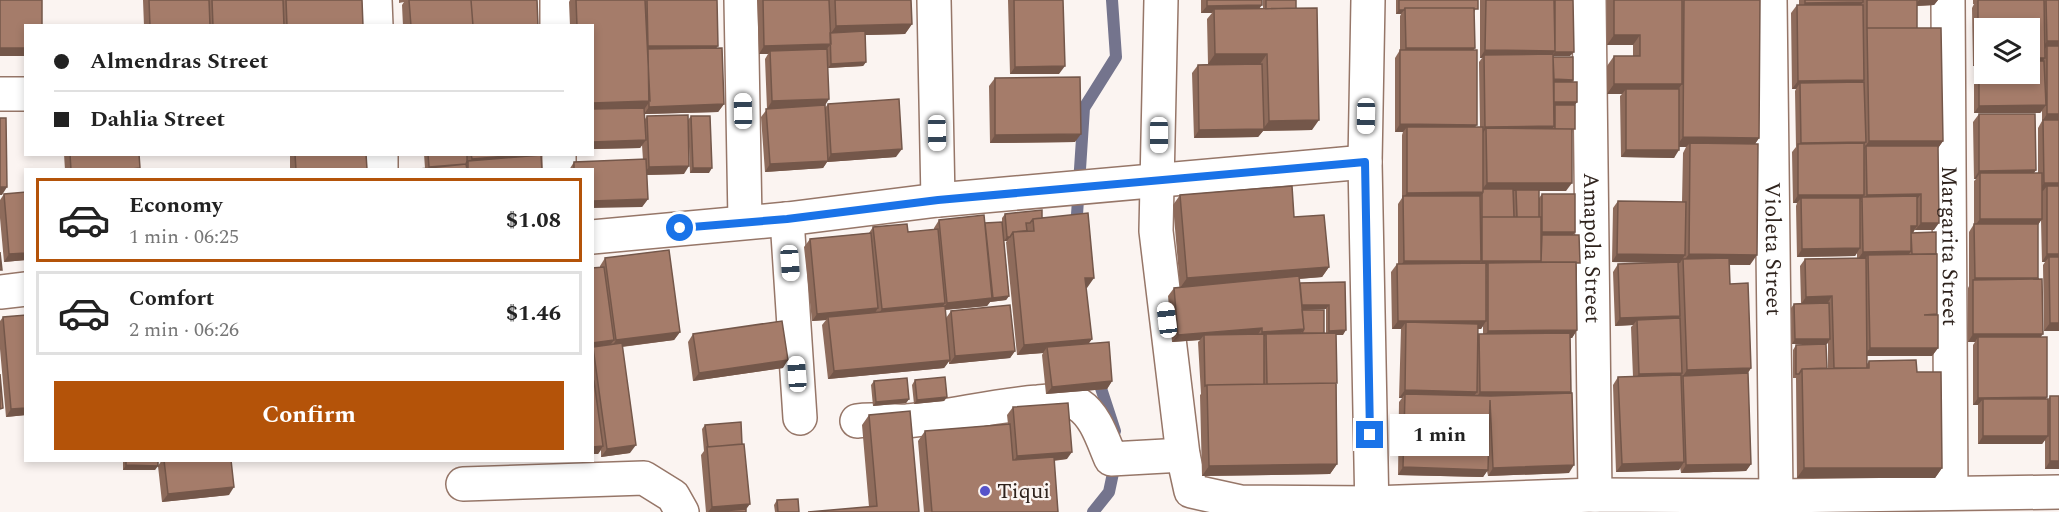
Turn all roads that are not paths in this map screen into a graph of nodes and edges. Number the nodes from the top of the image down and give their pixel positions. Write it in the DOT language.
graph roads {
  1 [pos="375,0"];
  2 [pos="557,0"];
  3 [pos="741,0"];
  4 [pos="934,0"];
  5 [pos="1161,0"];
  6 [pos="1368,0"];
  7 [pos="1589,0"];
  8 [pos="1770,0"];
  9 [pos="1948,0"];
  10 [pos="376,24"];
  11 [pos="557,24"];
  12 [pos="0,94"];
  13 [pos="24,94"];
  14 [pos="1365,162"];
  15 [pos="1144,181"];
  16 [pos="938,200"];
  17 [pos="787,219"];
  18 [pos="745,221"];
  19 [pos="594,237"];
  20 [pos="24,290"];
  21 [pos="0,292"];
  22 [pos="800,418"];
  23 [pos="857,421"];
  24 [pos="1173,455"];
  25 [pos="463,484"];
  26 [pos="1951,492"];
  27 [pos="2059,492"];
  28 [pos="1595,495"];
  29 [pos="1776,496"];
  30 [pos="1190,501"];
  31 [pos="1372,508"];
  32 [pos="682,512"];
  1 -- 10 [label="street"];
  2 -- 11 [label="street"];
  3 -- 18 [label="street"];
  4 -- 16 [label="street"];
  5 -- 15 [label="street"];
  6 -- 14 [label="street"];
  7 -- 28 [label="street, Amapola Street"];
  8 -- 29 [label="street, Violeta Street"];
  9 -- 26 [label="street, Margarita Street"];
  12 -- 13 [label="street"];
  14 -- 15 [label="street"];
  14 -- 31 [label="street"];
  15 -- 16 [label="street"];
  15 -- 24 [label="street"];
  16 -- 17 [label="street"];
  17 -- 18 [label="street"];
  17 -- 22 [label="street"];
  18 -- 19 [label="street"];
  20 -- 21 [label="street"];
  23 -- 24 [label="street"];
  24 -- 30 [label="street"];
  25 -- 32 [label="street"];
  26 -- 27 [label="street"];
  26 -- 29 [label="street"];
  28 -- 29 [label="street"];
  28 -- 31 [label="street"];
  30 -- 31 [label="street"];
}
